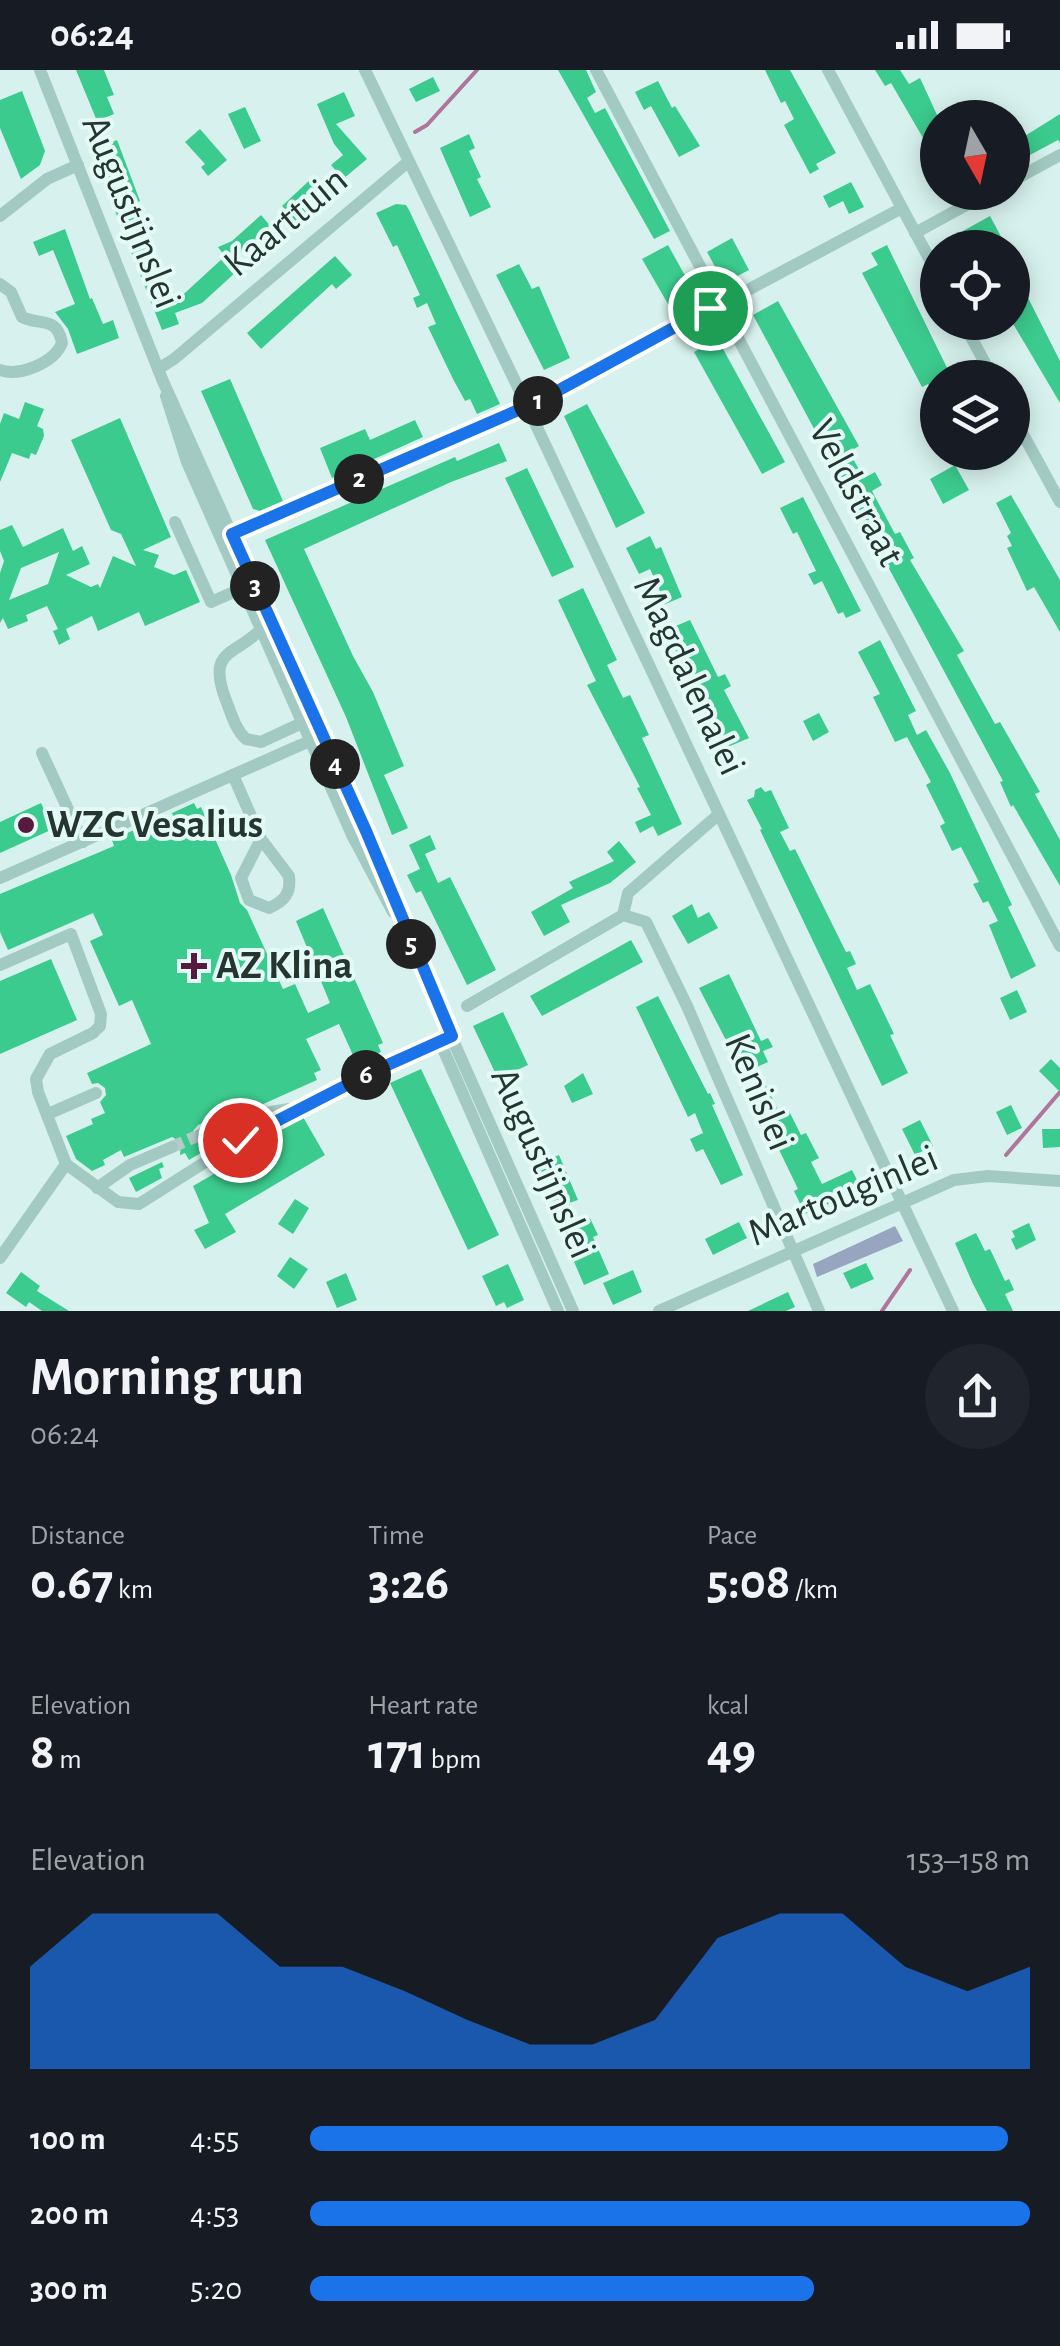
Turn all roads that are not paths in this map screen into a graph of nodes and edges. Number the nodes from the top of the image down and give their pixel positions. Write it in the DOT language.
graph roads {
  1 [pos="40,70"];
  2 [pos="365,70"];
  3 [pos="596,70"];
  4 [pos="828,70"];
  5 [pos="1060,156"];
  6 [pos="408,162"];
  7 [pos="78,165"];
  8 [pos="1030,172"];
  9 [pos="902,208"];
  10 [pos="957,210"];
  11 [pos="0,216"];
  12 [pos="915,233"];
  13 [pos="920,242"];
  14 [pos="0,284"];
  15 [pos="720,303"];
  16 [pos="0,370"];
  17 [pos="160,374"];
  18 [pos="527,406"];
  19 [pos="1030,447"];
  20 [pos="1060,502"];
  21 [pos="175,522"];
  22 [pos="232,534"];
  23 [pos="243,588"];
  24 [pos="265,624"];
  25 [pos="302,723"];
  26 [pos="315,742"];
  27 [pos="42,752"];
  28 [pos="233,776"];
  29 [pos="718,815"];
  30 [pos="362,824"];
  31 [pos="261,839"];
  32 [pos="83,842"];
  33 [pos="0,878"];
  34 [pos="622,915"];
  35 [pos="405,932"];
  36 [pos="1060,946"];
  37 [pos="0,964"];
  38 [pos="467,1006"];
  39 [pos="446,1039"];
  40 [pos="96,1093"];
  41 [pos="297,1109"];
  42 [pos="48,1114"];
  43 [pos="202,1134"];
  44 [pos="172,1148"];
  45 [pos="66,1164"];
  46 [pos="1060,1180"];
  47 [pos="97,1188"];
  48 [pos="902,1203"];
  49 [pos="793,1251"];
  50 [pos="0,1258"];
  51 [pos="558,1311"];
  52 [pos="573,1311"];
  53 [pos="658,1311"];
  54 [pos="819,1311"];
  55 [pos="954,1311"];
  1 -- 7 [label="street, Augustijnslei"];
  2 -- 6 [label="street, Magdalenalei"];
  3 -- 15 [label="street, Veldstraat"];
  4 -- 9 [label="street"];
  5 -- 8 [label="street"];
  6 -- 17 [label="street, Kaarttuin"];
  6 -- 18 [label="street, Magdalenalei"];
  7 -- 11 [label="street"];
  7 -- 17 [label="street, Augustijnslei"];
  9 -- 12 [label="street"];
  9 -- 15 [label="street"];
  10 -- 12 [label="street"];
  12 -- 13 [label="street"];
  14 -- 16 [label="street"];
  15 -- 18 [label="street"];
  15 -- 36 [label="street, Veldstraat"];
  17 -- 22 [label="street, Augustijnslei"];
  17 -- 23 [label="street, Augustijnslei"];
  18 -- 22 [label="street"];
  18 -- 29 [label="street, Magdalenalei"];
  19 -- 20 [label="street"];
  21 -- 23 [label="street"];
  22 -- 24 [label="street, Augustijnslei"];
  23 -- 24 [label="street, Augustijnslei"];
  24 -- 25 [label="street, Augustijnslei"];
  24 -- 25 [label="street"];
  24 -- 30 [label="street, Augustijnslei"];
  25 -- 26 [label="street, Augustijnslei"];
  26 -- 28 [label="street"];
  26 -- 30 [label="street"];
  26 -- 35 [label="street, Augustijnslei"];
  27 -- 32 [label="street"];
  28 -- 31 [label="street"];
  28 -- 32 [label="street"];
  29 -- 34 [label="street"];
  29 -- 48 [label="street, Magdalenalei"];
  30 -- 35 [label="street, Augustijnslei"];
  31 -- 31 [label="street"];
  32 -- 33 [label="street"];
  34 -- 38 [label="street"];
  34 -- 49 [label="street, Kenislei"];
  35 -- 39 [label="street, Augustijnslei"];
  37 -- 42 [label="street"];
  39 -- 41 [label="street"];
  39 -- 51 [label="street, Augustijnslei"];
  39 -- 52 [label="street, Augustijnslei"];
  40 -- 42 [label="street"];
  41 -- 43 [label="street"];
  41 -- 47 [label="street"];
  42 -- 45 [label="street"];
  44 -- 47 [label="street"];
  45 -- 47 [label="street"];
  45 -- 50 [label="street"];
  46 -- 48 [label="street, Martouginlei"];
  48 -- 49 [label="street, Martouginlei"];
  48 -- 55 [label="street, Magdalenalei"];
  49 -- 53 [label="street, Martouginlei"];
  49 -- 54 [label="street, Kenislei"];
}
